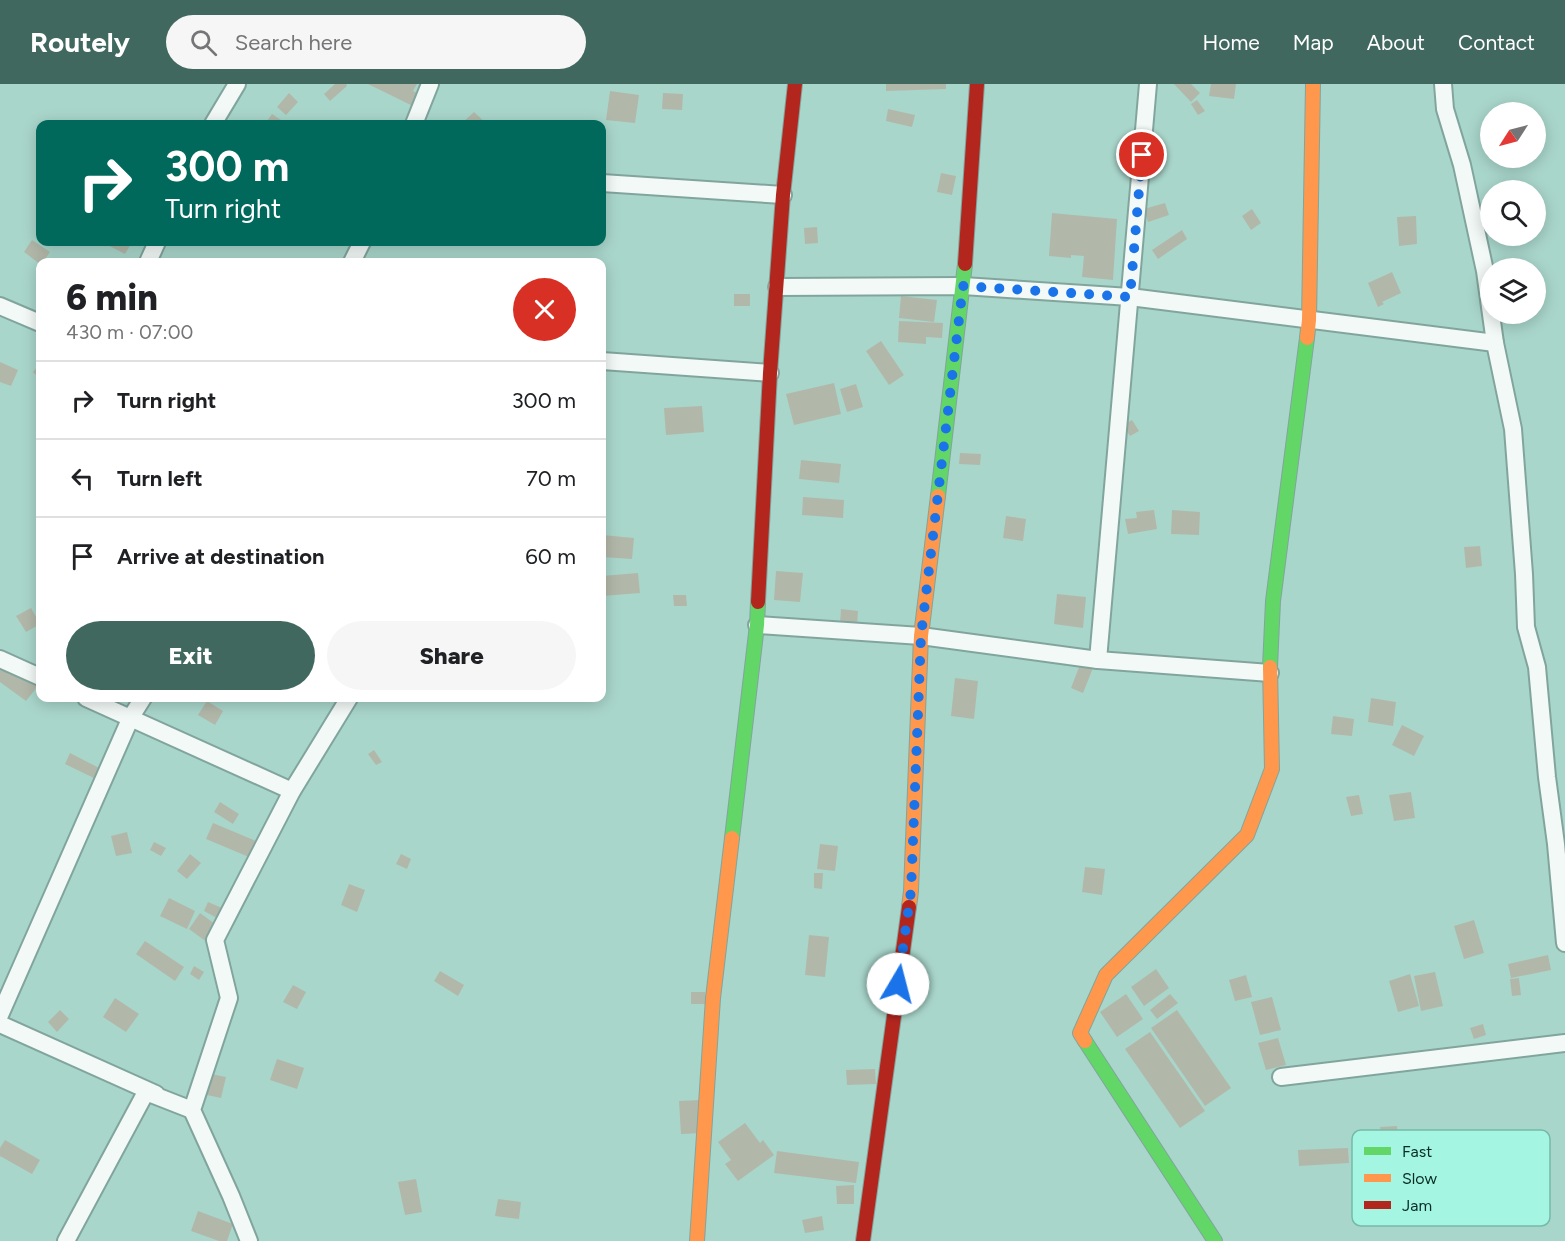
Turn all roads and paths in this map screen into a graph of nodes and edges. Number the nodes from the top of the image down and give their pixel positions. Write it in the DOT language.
graph roads {
  1 [pos="237,84"];
  2 [pos="430,84"];
  3 [pos="795,84"];
  4 [pos="977,84"];
  5 [pos="1148,84"];
  6 [pos="1313,84"];
  7 [pos="1443,84"];
  8 [pos="215,120"];
  9 [pos="416,120"];
  10 [pos="606,183"];
  11 [pos="783,195"];
  12 [pos="963,286"];
  13 [pos="777,287"];
  14 [pos="1130,297"];
  15 [pos="0,306"];
  16 [pos="1309,320"];
  17 [pos="36,321"];
  18 [pos="1495,343"];
  19 [pos="606,361"];
  20 [pos="770,373"];
  21 [pos="757,625"];
  22 [pos="921,636"];
  23 [pos="0,659"];
  24 [pos="1098,660"];
  25 [pos="1270,673"];
  26 [pos="36,675"];
  27 [pos="95,702"];
  28 [pos="140,702"];
  29 [pos="347,702"];
  30 [pos="131,717"];
  31 [pos="292,791"];
  32 [pos="1560,844"];
  33 [pos="1565,943"];
  34 [pos="0,1015"];
  35 [pos="0,1024"];
  36 [pos="1565,1043"];
  37 [pos="1281,1077"];
  38 [pos="192,1110"];
  39 [pos="66,1241"];
  40 [pos="249,1241"];
  41 [pos="697,1241"];
  42 [pos="863,1241"];
  43 [pos="1215,1241"];
  1 -- 8 [label="street"];
  2 -- 9 [label="street"];
  3 -- 11 [label="street"];
  4 -- 12 [label="street"];
  5 -- 14 [label="street"];
  6 -- 16 [label="street"];
  7 -- 18 [label="street"];
  10 -- 11 [label="street"];
  11 -- 13 [label="street"];
  12 -- 13 [label="street"];
  12 -- 14 [label="street"];
  12 -- 22 [label="street"];
  13 -- 20 [label="street"];
  14 -- 16 [label="street"];
  14 -- 24 [label="street"];
  15 -- 17 [label="street"];
  16 -- 18 [label="street"];
  16 -- 25 [label="street"];
  18 -- 32 [label="street"];
  19 -- 20 [label="street"];
  20 -- 21 [label="street"];
  21 -- 22 [label="street"];
  21 -- 41 [label="street"];
  22 -- 24 [label="street"];
  22 -- 42 [label="street"];
  23 -- 26 [label="street"];
  24 -- 25 [label="street"];
  25 -- 43 [label="street"];
  27 -- 30 [label="street"];
  28 -- 30 [label="street"];
  29 -- 31 [label="street"];
  30 -- 31 [label="street"];
  30 -- 34 [label="street"];
  31 -- 38 [label="street"];
  32 -- 33 [label="street"];
  35 -- 38 [label="street"];
  36 -- 37 [label="street"];
  38 -- 39 [label="street"];
  38 -- 40 [label="street"];
}
